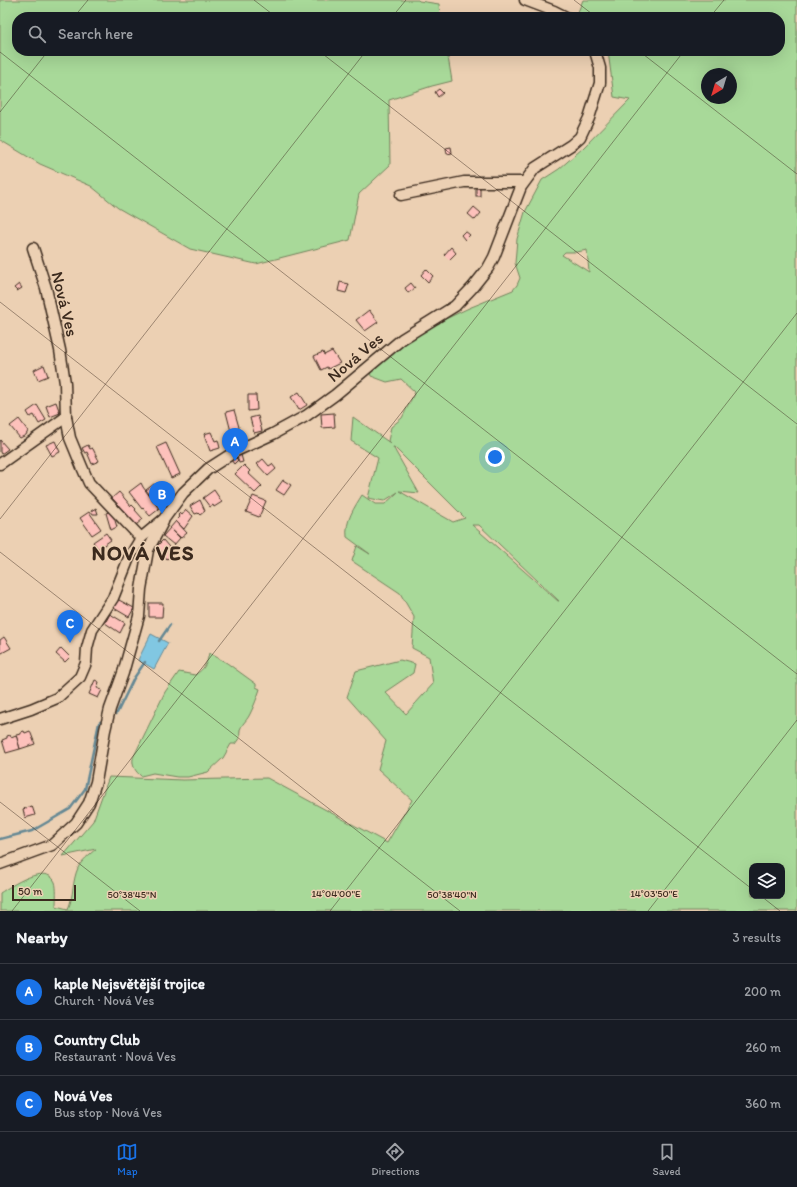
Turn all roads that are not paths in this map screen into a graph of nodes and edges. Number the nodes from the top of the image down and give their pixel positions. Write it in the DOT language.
graph roads {
  1 [pos="525,0"];
  2 [pos="556,12"];
  3 [pos="596,56"];
  4 [pos="524,182"];
  5 [pos="401,195"];
  6 [pos="33,248"];
  7 [pos="66,417"];
  8 [pos="0,464"];
  9 [pos="164,519"];
  10 [pos="141,538"];
  11 [pos="0,719"];
  12 [pos="0,864"];
  1 -- 2 [label="street"];
  3 -- 4 [label="street, Nová Ves"];
  4 -- 5 [label="street"];
  4 -- 9 [label="street, Nová Ves"];
  6 -- 7 [label="street, Nová Ves"];
  7 -- 8 [label="street"];
  7 -- 10 [label="street, Nová Ves"];
  9 -- 10 [label="street, Nová Ves"];
  9 -- 12 [label="street, Nová Ves"];
  10 -- 11 [label="street, Nová Ves"];
}
